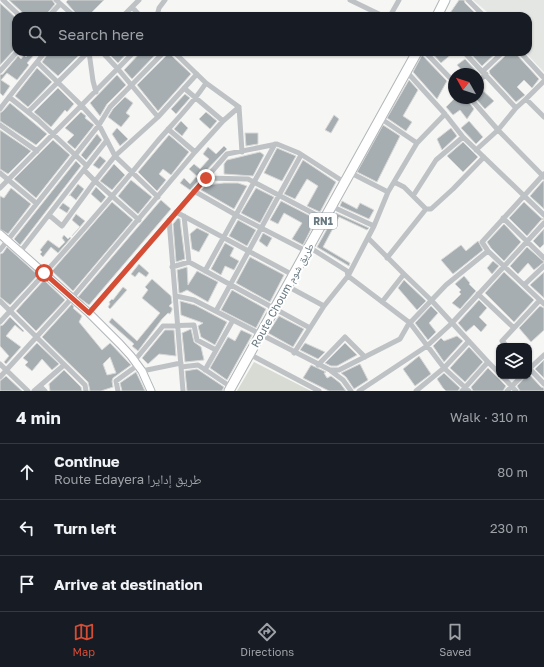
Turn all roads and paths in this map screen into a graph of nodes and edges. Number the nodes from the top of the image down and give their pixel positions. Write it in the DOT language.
graph roads {
  1 [pos="3,0"];
  2 [pos="139,0"];
  3 [pos="165,0"];
  4 [pos="350,0"];
  5 [pos="399,0"];
  6 [pos="445,0"];
  7 [pos="468,0"];
  8 [pos="58,2"];
  9 [pos="132,7"];
  10 [pos="16,12"];
  11 [pos="52,12"];
  12 [pos="69,12"];
  13 [pos="127,12"];
  14 [pos="136,12"];
  15 [pos="158,12"];
  16 [pos="375,12"];
  17 [pos="392,12"];
  18 [pos="439,12"];
  19 [pos="480,12"];
  20 [pos="13,56"];
  21 [pos="42,56"];
  22 [pos="84,56"];
  23 [pos="89,56"];
  24 [pos="106,56"];
  25 [pos="129,56"];
  26 [pos="160,56"];
  27 [pos="178,56"];
  28 [pos="415,56"];
  29 [pos="429,56"];
  30 [pos="468,56"];
  31 [pos="499,56"];
  32 [pos="524,56"];
  33 [pos="37,62"];
  34 [pos="479,68"];
  35 [pos="118,69"];
  36 [pos="0,71"];
  37 [pos="406,71"];
  38 [pos="484,73"];
  39 [pos="197,74"];
  40 [pos="448,76"];
  41 [pos="544,79"];
  42 [pos="57,83"];
  43 [pos="206,83"];
  44 [pos="131,85"];
  45 [pos="184,88"];
  46 [pos="96,92"];
  47 [pos="9,97"];
  48 [pos="196,98"];
  49 [pos="526,99"];
  50 [pos="475,104"];
  51 [pos="82,106"];
  52 [pos="239,107"];
  53 [pos="516,108"];
  54 [pos="0,110"];
  55 [pos="28,112"];
  56 [pos="445,114"];
  57 [pos="158,117"];
  58 [pos="544,117"];
  59 [pos="380,118"];
  60 [pos="223,121"];
  61 [pos="0,125"];
  62 [pos="99,125"];
  63 [pos="168,129"];
  64 [pos="498,130"];
  65 [pos="53,135"];
  66 [pos="463,138"];
  67 [pos="108,140"];
  68 [pos="417,143"];
  69 [pos="275,144"];
  70 [pos="476,150"];
  71 [pos="37,151"];
  72 [pos="196,152"];
  73 [pos="242,152"];
  74 [pos="302,155"];
  75 [pos="74,156"];
  76 [pos="115,156"];
  77 [pos="484,157"];
  78 [pos="85,168"];
  79 [pos="349,172"];
  80 [pos="0,173"];
  81 [pos="132,173"];
  82 [pos="543,176"];
  83 [pos="206,178"];
  84 [pos="8,181"];
  85 [pos="94,181"];
  86 [pos="254,182"];
  87 [pos="344,182"];
  88 [pos="394,182"];
  89 [pos="0,188"];
  90 [pos="194,192"];
  91 [pos="388,192"];
  92 [pos="112,196"];
  93 [pos="279,196"];
  94 [pos="413,196"];
  95 [pos="523,196"];
  96 [pos="158,197"];
  97 [pos="36,203"];
  98 [pos="331,206"];
  99 [pos="426,209"];
  100 [pos="176,212"];
  101 [pos="49,215"];
  102 [pos="236,215"];
  103 [pos="544,215"];
  104 [pos="184,216"];
  105 [pos="503,218"];
  106 [pos="324,219"];
  107 [pos="139,220"];
  108 [pos="169,220"];
  109 [pos="544,223"];
  110 [pos="374,226"];
  111 [pos="261,229"];
  112 [pos="0,234"];
  113 [pos="223,237"];
  114 [pos="368,238"];
  115 [pos="8,240"];
  116 [pos="527,241"];
  117 [pos="308,249"];
  118 [pos="0,250"];
  119 [pos="249,251"];
  120 [pos="488,251"];
  121 [pos="20,252"];
  122 [pos="543,254"];
  123 [pos="387,258"];
  124 [pos="190,262"];
  125 [pos="503,266"];
  126 [pos="544,266"];
  127 [pos="172,267"];
  128 [pos="205,271"];
  129 [pos="44,273"];
  130 [pos="293,274"];
  131 [pos="404,274"];
  132 [pos="348,276"];
  133 [pos="230,285"];
  134 [pos="287,286"];
  135 [pos="524,286"];
  136 [pos="478,294"];
  137 [pos="176,296"];
  138 [pos="72,298"];
  139 [pos="540,300"];
  140 [pos="432,301"];
  141 [pos="0,302"];
  142 [pos="382,302"];
  143 [pos="544,304"];
  144 [pos="324,306"];
  145 [pos="274,309"];
  146 [pos="216,311"];
  147 [pos="9,312"];
  148 [pos="89,313"];
  149 [pos="233,320"];
  150 [pos="0,322"];
  151 [pos="410,323"];
  152 [pos="452,323"];
  153 [pos="177,325"];
  154 [pos="310,328"];
  155 [pos="514,328"];
  156 [pos="260,334"];
  157 [pos="36,338"];
  158 [pos="469,341"];
  159 [pos="504,343"];
  160 [pos="427,346"];
  161 [pos="216,350"];
  162 [pos="294,353"];
  163 [pos="249,354"];
  164 [pos="544,354"];
  165 [pos="366,357"];
  166 [pos="136,362"];
  167 [pos="488,362"];
  168 [pos="0,364"];
  169 [pos="64,365"];
  170 [pos="181,365"];
  171 [pos="318,365"];
  172 [pos="532,365"];
  173 [pos="444,368"];
  174 [pos="6,370"];
  175 [pos="204,370"];
  176 [pos="330,370"];
  177 [pos="496,370"];
  178 [pos="142,371"];
  179 [pos="532,371"];
  180 [pos="0,377"];
  181 [pos="505,379"];
  182 [pos="519,379"];
  183 [pos="544,384"];
  184 [pos="512,386"];
  185 [pos="230,389"];
  186 [pos="116,390"];
  187 [pos="466,390"];
  188 [pos="28,391"];
  189 [pos="34,391"];
  190 [pos="45,391"];
  191 [pos="86,391"];
  192 [pos="151,391"];
  193 [pos="183,391"];
  194 [pos="319,391"];
  195 [pos="351,391"];
  196 [pos="358,391"];
  197 [pos="416,391"];
  198 [pos="507,391"];
  199 [pos="516,391"];
  1 -- 10 [label="street"];
  2 -- 9 [label="street"];
  3 -- 15 [label="street"];
  4 -- 16 [label="street"];
  5 -- 17 [label="street"];
  6 -- 18 [label="highway"];
  7 -- 19 [label="street"];
  8 -- 11 [label="street"];
  8 -- 12 [label="street"];
  9 -- 13 [label="street"];
  9 -- 14 [label="street"];
  20 -- 36 [label="street"];
  21 -- 33 [label="street"];
  22 -- 42 [label="street"];
  23 -- 46 [label="street"];
  24 -- 35 [label="street"];
  25 -- 35 [label="street"];
  26 -- 44 [label="street"];
  27 -- 39 [label="street"];
  28 -- 37 [label="highway, Route Choum طريق شوم / RN1"];
  29 -- 40 [label="street"];
  30 -- 34 [label="street"];
  31 -- 38 [label="street"];
  32 -- 41 [label="street"];
  33 -- 42 [label="street"];
  33 -- 47 [label="street"];
  35 -- 44 [label="street"];
  35 -- 46 [label="street"];
  37 -- 56 [label="street"];
  37 -- 59 [label="highway, Route Choum طريق شوم / RN1"];
  38 -- 53 [label="street"];
  39 -- 43 [label="street"];
  39 -- 45 [label="street"];
  41 -- 49 [label="street"];
  42 -- 51 [label="street"];
  42 -- 55 [label="street"];
  43 -- 48 [label="street"];
  43 -- 52 [label="street"];
  44 -- 57 [label="street"];
  44 -- 62 [label="street"];
  45 -- 48 [label="street"];
  45 -- 57 [label="street"];
  46 -- 51 [label="street"];
  47 -- 54 [label="street"];
  47 -- 55 [label="street"];
  48 -- 60 [label="street"];
  48 -- 63 [label="street"];
  49 -- 53 [label="street"];
  49 -- 58 [label="street"];
  50 -- 64 [label="street"];
  51 -- 62 [label="street"];
  51 -- 65 [label="street"];
  52 -- 60 [label="street"];
  52 -- 73 [label="street"];
  53 -- 64 [label="street"];
  55 -- 65 [label="street"];
  56 -- 66 [label="street"];
  56 -- 68 [label="street"];
  57 -- 76 [label="street"];
  59 -- 68 [label="street"];
  59 -- 79 [label="highway, Route Choum طريق شوم / RN1"];
  60 -- 72 [label="street"];
  61 -- 71 [label="street"];
  62 -- 67 [label="street"];
  62 -- 75 [label="street"];
  63 -- 72 [label="street"];
  63 -- 81 [label="street"];
  64 -- 70 [label="street"];
  64 -- 82 [label="street"];
  65 -- 71 [label="street"];
  65 -- 75 [label="street"];
  66 -- 70 [label="street"];
  66 -- 94 [label="street"];
  67 -- 76 [label="street"];
  67 -- 78 [label="street"];
  68 -- 88 [label="street"];
  69 -- 73 [label="street"];
  69 -- 74 [label="street"];
  69 -- 86 [label="street"];
  70 -- 77 [label="street"];
  71 -- 84 [label="street"];
  72 -- 96 [label="street"];
  73 -- 83 [label="street"];
  74 -- 87 [label="street"];
  74 -- 93 [label="street"];
  75 -- 78 [label="street"];
  75 -- 97 [label="street"];
  76 -- 81 [label="street"];
  76 -- 85 [label="street"];
  77 -- 95 [label="street"];
  77 -- 99 [label="street"];
  78 -- 85 [label="street"];
  78 -- 101 [label="street"];
  79 -- 87 [label="highway, Route Choum طريق شوم / RN1"];
  79 -- 91 [label="street"];
  80 -- 84 [label="street"];
  81 -- 92 [label="street"];
  81 -- 96 [label="street"];
  82 -- 95 [label="street"];
  83 -- 86 [label="street"];
  83 -- 90 [label="street"];
  84 -- 89 [label="street"];
  84 -- 97 [label="street"];
  85 -- 92 [label="street"];
  85 -- 101 [label="street"];
  86 -- 93 [label="street"];
  86 -- 102 [label="street"];
  87 -- 98 [label="highway, Route Choum طريق شوم / RN1"];
  88 -- 91 [label="street"];
  88 -- 94 [label="street"];
  90 -- 100 [label="street"];
  90 -- 102 [label="street"];
  91 -- 110 [label="street"];
  92 -- 107 [label="street"];
  92 -- 129 [label="street"];
  93 -- 106 [label="street"];
  93 -- 111 [label="street"];
  94 -- 99 [label="street"];
  95 -- 103 [label="street"];
  95 -- 105 [label="street"];
  96 -- 107 [label="street"];
  97 -- 115 [label="street"];
  98 -- 106 [label="highway, Route Choum طريق شوم / RN1"];
  98 -- 110 [label="street"];
  99 -- 123 [label="street"];
  100 -- 104 [label="street"];
  100 -- 108 [label="street"];
  101 -- 121 [label="street"];
  102 -- 111 [label="street"];
  102 -- 113 [label="street"];
  104 -- 113 [label="street"];
  104 -- 124 [label="street"];
  105 -- 116 [label="street"];
  105 -- 120 [label="street"];
  106 -- 117 [label="highway, Route Choum طريق شوم / RN1"];
  107 -- 138 [label="street"];
  108 -- 127 [label="street"];
  108 -- 148 [label="street"];
  109 -- 116 [label="street"];
  110 -- 114 [label="street"];
  111 -- 117 [label="street"];
  111 -- 119 [label="street"];
  112 -- 115 [label="street"];
  113 -- 119 [label="street"];
  113 -- 128 [label="street"];
  114 -- 123 [label="street"];
  114 -- 132 [label="street"];
  115 -- 118 [label="street"];
  115 -- 121 [label="street"];
  116 -- 122 [label="street"];
  116 -- 125 [label="street"];
  117 -- 130 [label="highway, Route Choum طريق شوم / RN1"];
  117 -- 132 [label="street"];
  119 -- 130 [label="street"];
  119 -- 133 [label="street"];
  120 -- 125 [label="street"];
  120 -- 140 [label="street"];
  121 -- 129 [label="street"];
  123 -- 131 [label="street"];
  124 -- 127 [label="street"];
  124 -- 128 [label="street"];
  125 -- 135 [label="street"];
  125 -- 136 [label="street"];
  126 -- 135 [label="street"];
  127 -- 137 [label="street"];
  128 -- 133 [label="street"];
  129 -- 138 [label="street"];
  129 -- 147 [label="street"];
  130 -- 134 [label="highway, Route Choum طريق شوم / RN1"];
  131 -- 140 [label="street"];
  131 -- 142 [label="street"];
  132 -- 142 [label="street"];
  132 -- 144 [label="street"];
  133 -- 145 [label="street"];
  133 -- 146 [label="street"];
  134 -- 144 [label="street"];
  134 -- 145 [label="highway, Route Choum طريق شوم / RN1"];
  135 -- 139 [label="street"];
  136 -- 152 [label="street"];
  136 -- 155 [label="street"];
  137 -- 146 [label="street"];
  137 -- 153 [label="street"];
  138 -- 148 [label="street"];
  138 -- 157 [label="street"];
  139 -- 143 [label="street"];
  139 -- 155 [label="street"];
  140 -- 151 [label="street"];
  140 -- 152 [label="street"];
  141 -- 147 [label="street"];
  142 -- 151 [label="street"];
  144 -- 154 [label="street"];
  145 -- 154 [label="street"];
  145 -- 156 [label="highway, Route Choum طريق شوم / RN1"];
  146 -- 149 [label="street"];
  147 -- 150 [label="street"];
  147 -- 157 [label="street"];
  148 -- 166 [label="street"];
  149 -- 156 [label="street"];
  149 -- 161 [label="street"];
  151 -- 160 [label="street"];
  151 -- 165 [label="street"];
  152 -- 158 [label="street"];
  152 -- 160 [label="street"];
  153 -- 161 [label="street"];
  153 -- 166 [label="street"];
  153 -- 170 [label="street"];
  154 -- 162 [label="street"];
  155 -- 159 [label="street"];
  156 -- 162 [label="street"];
  156 -- 163 [label="highway, Route Choum طريق شوم / RN1"];
  157 -- 169 [label="street"];
  157 -- 174 [label="street"];
  158 -- 167 [label="street"];
  158 -- 173 [label="street"];
  160 -- 173 [label="street"];
  160 -- 196 [label="street"];
  161 -- 175 [label="street"];
  162 -- 171 [label="street"];
  163 -- 185 [label="highway, Route Choum طريق شوم / RN1"];
  163 -- 194 [label="street"];
  164 -- 172 [label="street"];
  165 -- 171 [label="street"];
  165 -- 176 [label="street"];
  166 -- 178 [label="street"];
  166 -- 186 [label="street"];
  167 -- 177 [label="street"];
  167 -- 187 [label="street"];
  168 -- 174 [label="street"];
  169 -- 189 [label="street"];
  169 -- 191 [label="street"];
  170 -- 175 [label="street"];
  170 -- 178 [label="street"];
  170 -- 193 [label="street"];
  171 -- 176 [label="street"];
  173 -- 187 [label="street"];
  173 -- 197 [label="street"];
  174 -- 180 [label="street"];
  174 -- 188 [label="street"];
  175 -- 185 [label="street"];
  176 -- 195 [label="street"];
  178 -- 192 [label="street"];
  179 -- 183 [label="street"];
  181 -- 184 [label="street"];
  182 -- 184 [label="street"];
  184 -- 198 [label="street"];
  184 -- 199 [label="street"];
  189 -- 190 [label="street"];
}
